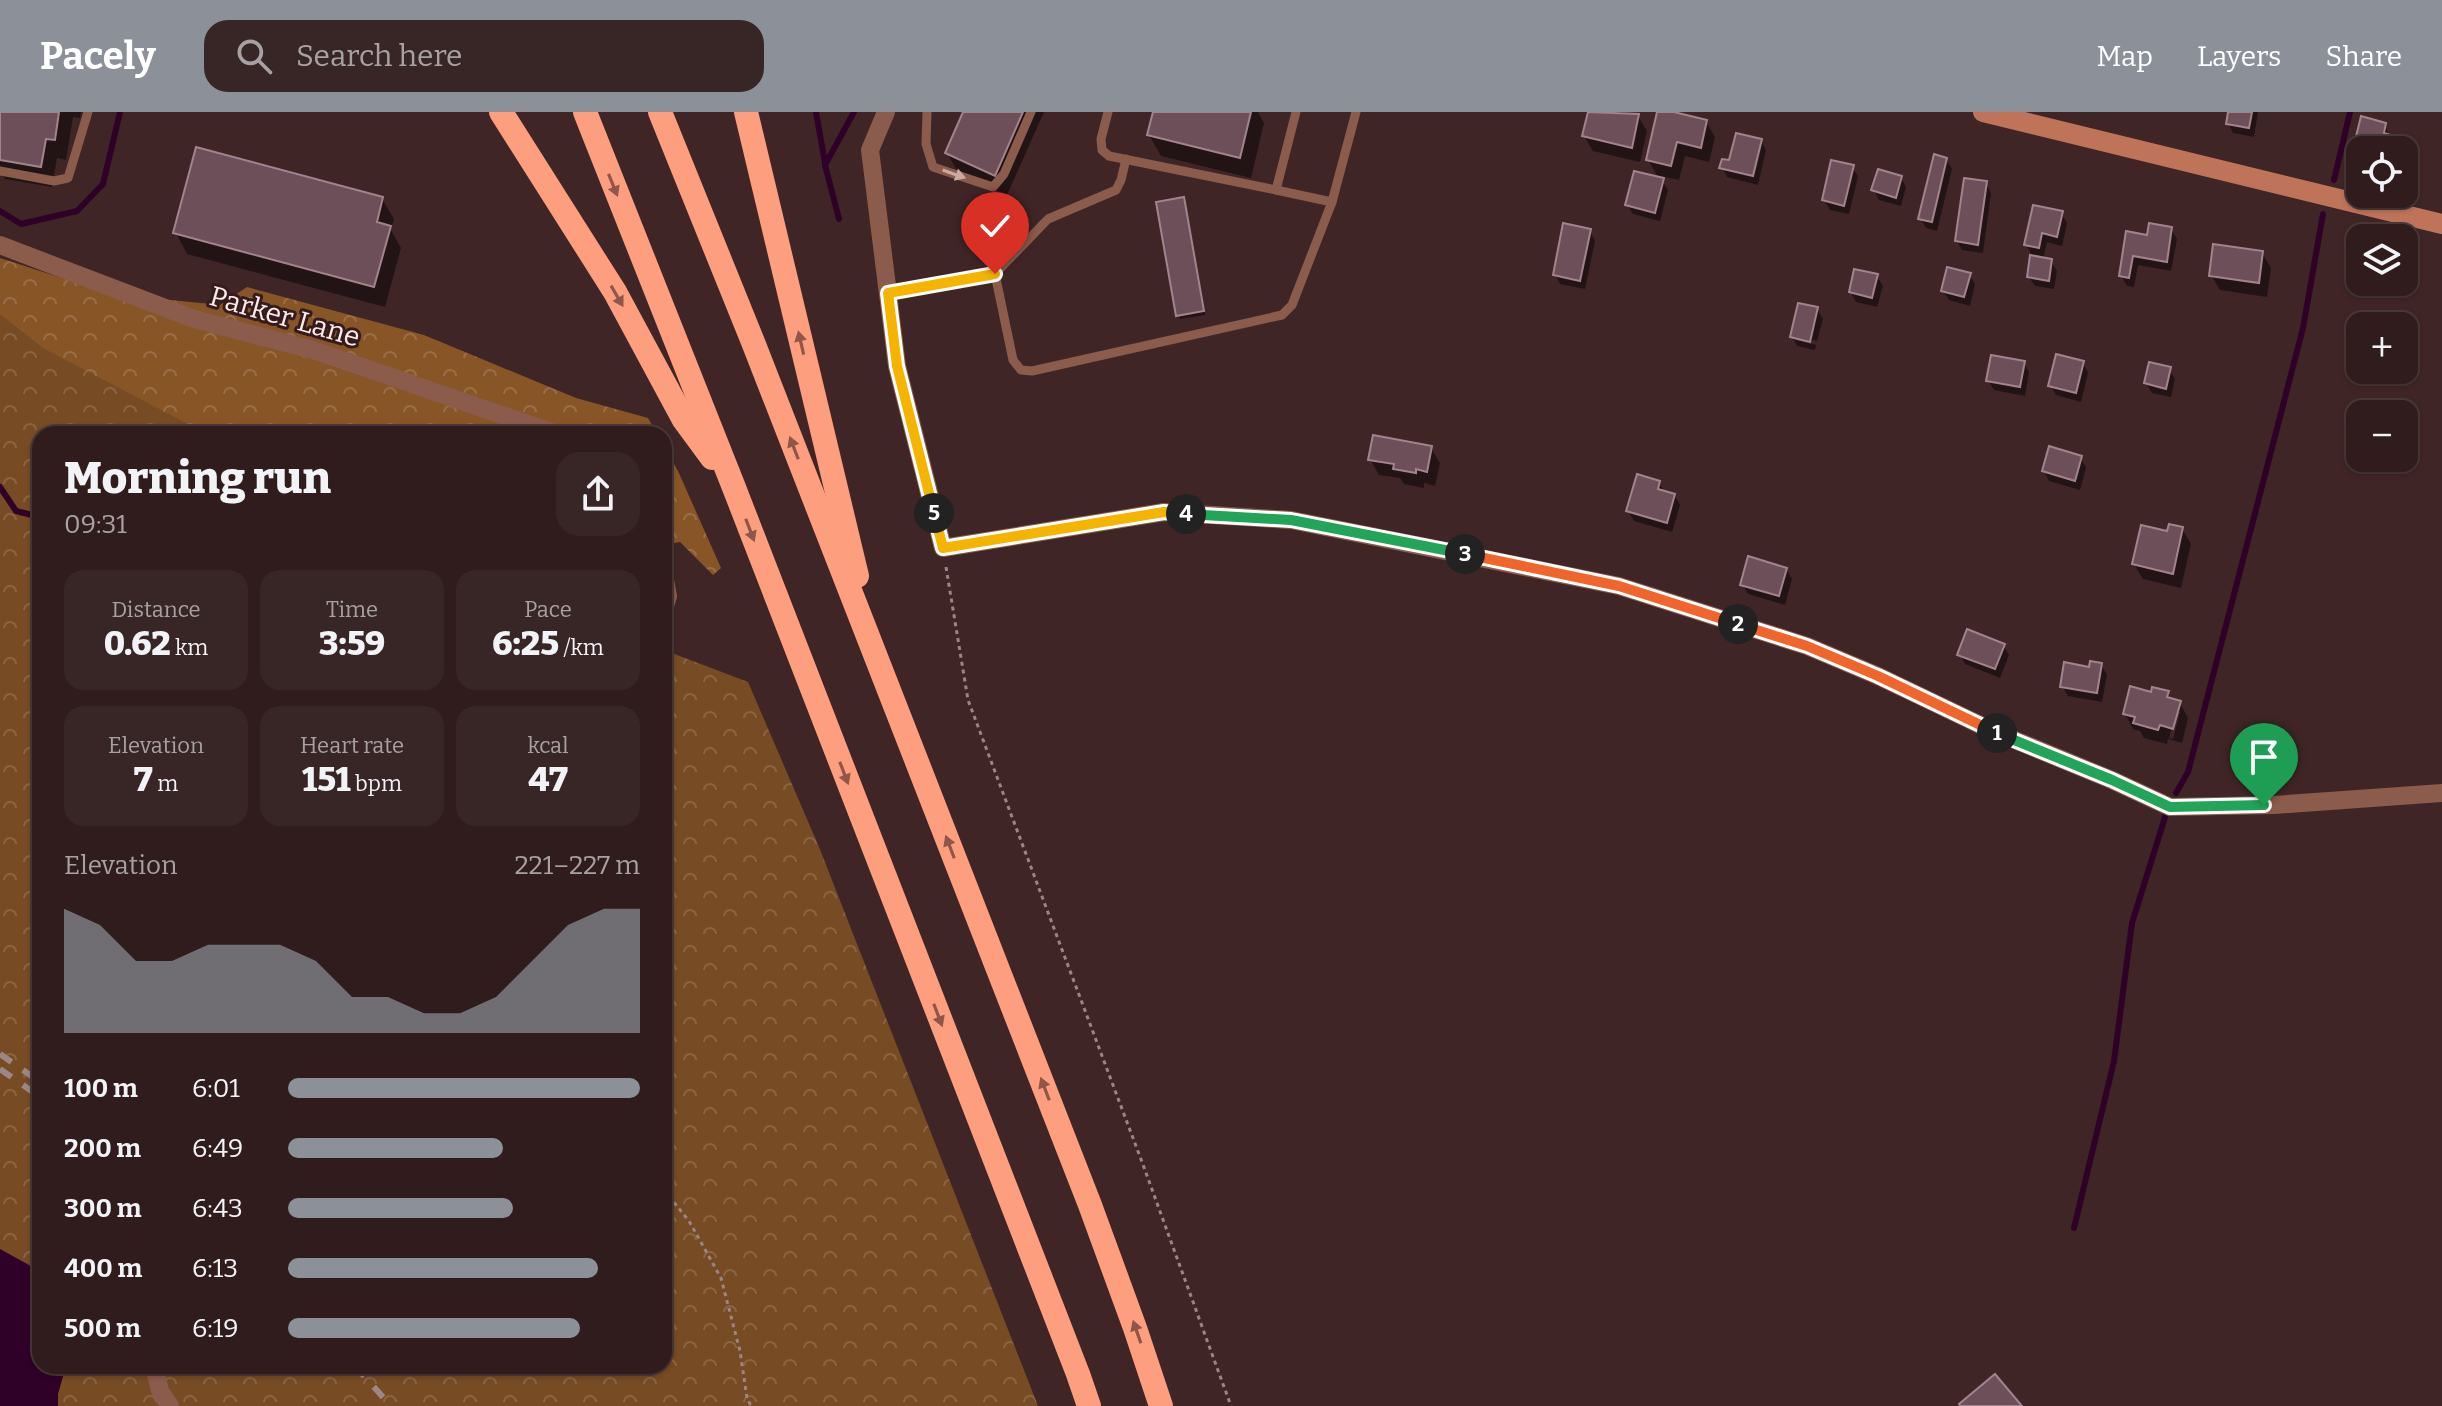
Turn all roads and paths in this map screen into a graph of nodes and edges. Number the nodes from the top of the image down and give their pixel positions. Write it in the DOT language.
graph roads {
  1 [pos="88,112"];
  2 [pos="501,112"];
  3 [pos="585,112"];
  4 [pos="660,112"];
  5 [pos="746,112"];
  6 [pos="886,112"];
  7 [pos="927,112"];
  8 [pos="1031,112"];
  9 [pos="1108,112"];
  10 [pos="1296,112"];
  11 [pos="1356,112"];
  12 [pos="1983,112"];
  13 [pos="1126,159"];
  14 [pos="0,171"];
  15 [pos="1276,190"];
  16 [pos="1332,202"];
  17 [pos="2442,224"];
  18 [pos="0,245"];
  19 [pos="995,274"];
  20 [pos="888,293"];
  21 [pos="534,426"];
  22 [pos="733,485"];
  23 [pos="943,548"];
  24 [pos="878,664"];
  25 [pos="2442,793"];
  26 [pos="672,1200"];
  27 [pos="156,1374"];
  28 [pos="170,1406"];
  29 [pos="751,1406"];
  30 [pos="1089,1406"];
  31 [pos="1161,1406"];
  32 [pos="1231,1406"];
  1 -- 14 [label="lane"];
  2 -- 22 [label="highway, one-way"];
  3 -- 22 [label="highway, one-way"];
  24 -- 4 [label="highway, one-way"];
  24 -- 5 [label="highway, one-way"];
  6 -- 20 [label="street"];
  7 -- 8 [label="lane, one-way"];
  9 -- 13 [label="lane"];
  10 -- 15 [label="lane"];
  11 -- 16 [label="lane"];
  12 -- 17 [label="street"];
  13 -- 15 [label="lane"];
  13 -- 19 [label="lane"];
  15 -- 16 [label="lane"];
  16 -- 19 [label="lane"];
  18 -- 21 [label="street, Parker Lane"];
  19 -- 20 [label="lane"];
  20 -- 23 [label="street"];
  22 -- 30 [label="highway, one-way"];
  23 -- 25 [label="street"];
  23 -- 32 [label="path"];
  31 -- 24 [label="highway, one-way"];
  26 -- 29 [label="path"];
  27 -- 28 [label="street"];
}
